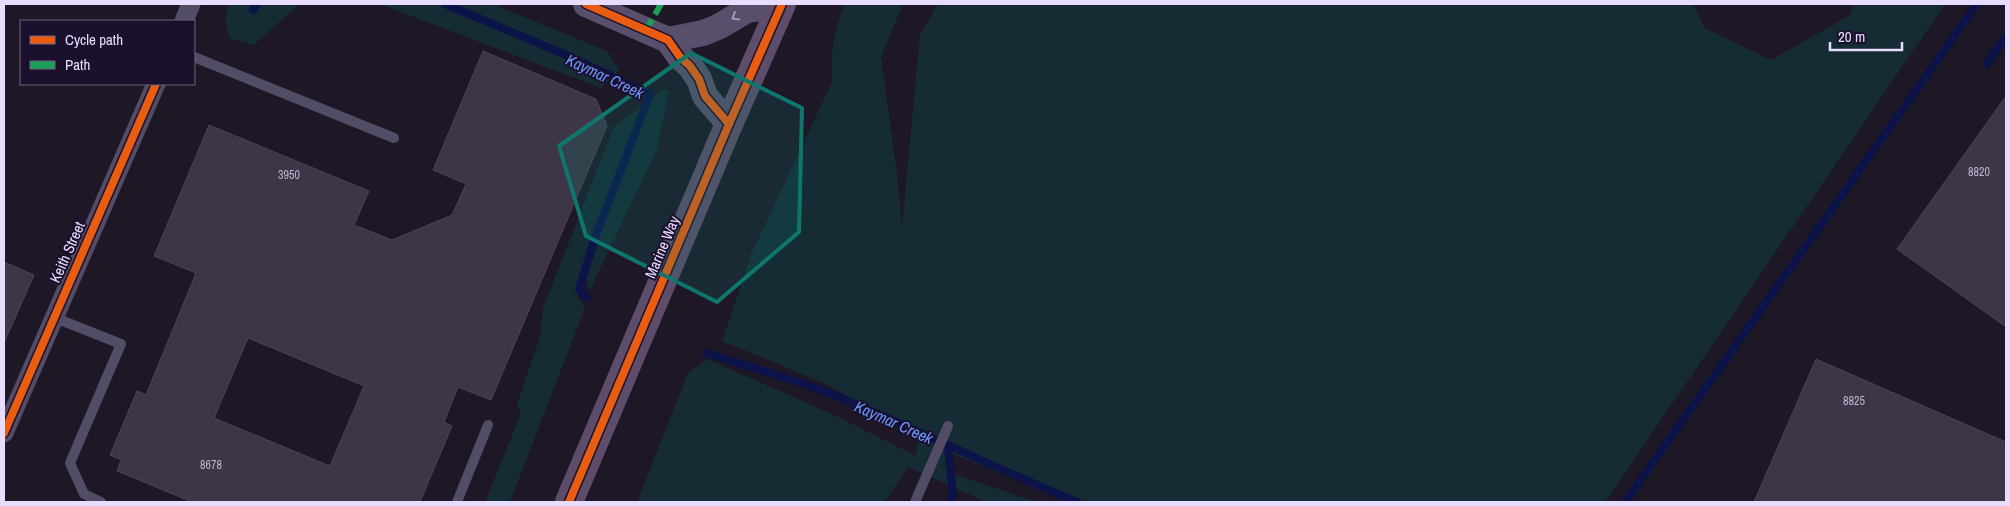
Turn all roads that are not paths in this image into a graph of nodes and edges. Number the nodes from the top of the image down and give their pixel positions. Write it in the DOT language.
graph roads {
  1 [pos="191,4"];
  2 [pos="586,4"];
  3 [pos="782,4"];
  4 [pos="184,20"];
  5 [pos="668,40"];
  6 [pos="195,57"];
  7 [pos="156,85"];
  8 [pos="729,124"];
  9 [pos="394,138"];
  10 [pos="53,317"];
  11 [pos="488,425"];
  12 [pos="948,426"];
  13 [pos="4,433"];
  14 [pos="101,502"];
  15 [pos="457,502"];
  16 [pos="569,502"];
  17 [pos="915,502"];
  1 -- 4 [label="street"];
  2 -- 5 [label="street"];
  3 -- 5 [label="street, one-way"];
  3 -- 8 [label="main road, Marine Way"];
  5 -- 8 [label="street"];
  6 -- 9 [label="lane"];
  7 -- 10 [label="street, Keith Street"];
  8 -- 16 [label="main road, Marine Way"];
  10 -- 13 [label="street, Keith Street"];
  10 -- 14 [label="lane"];
  11 -- 15 [label="lane"];
  12 -- 17 [label="lane"];
}
